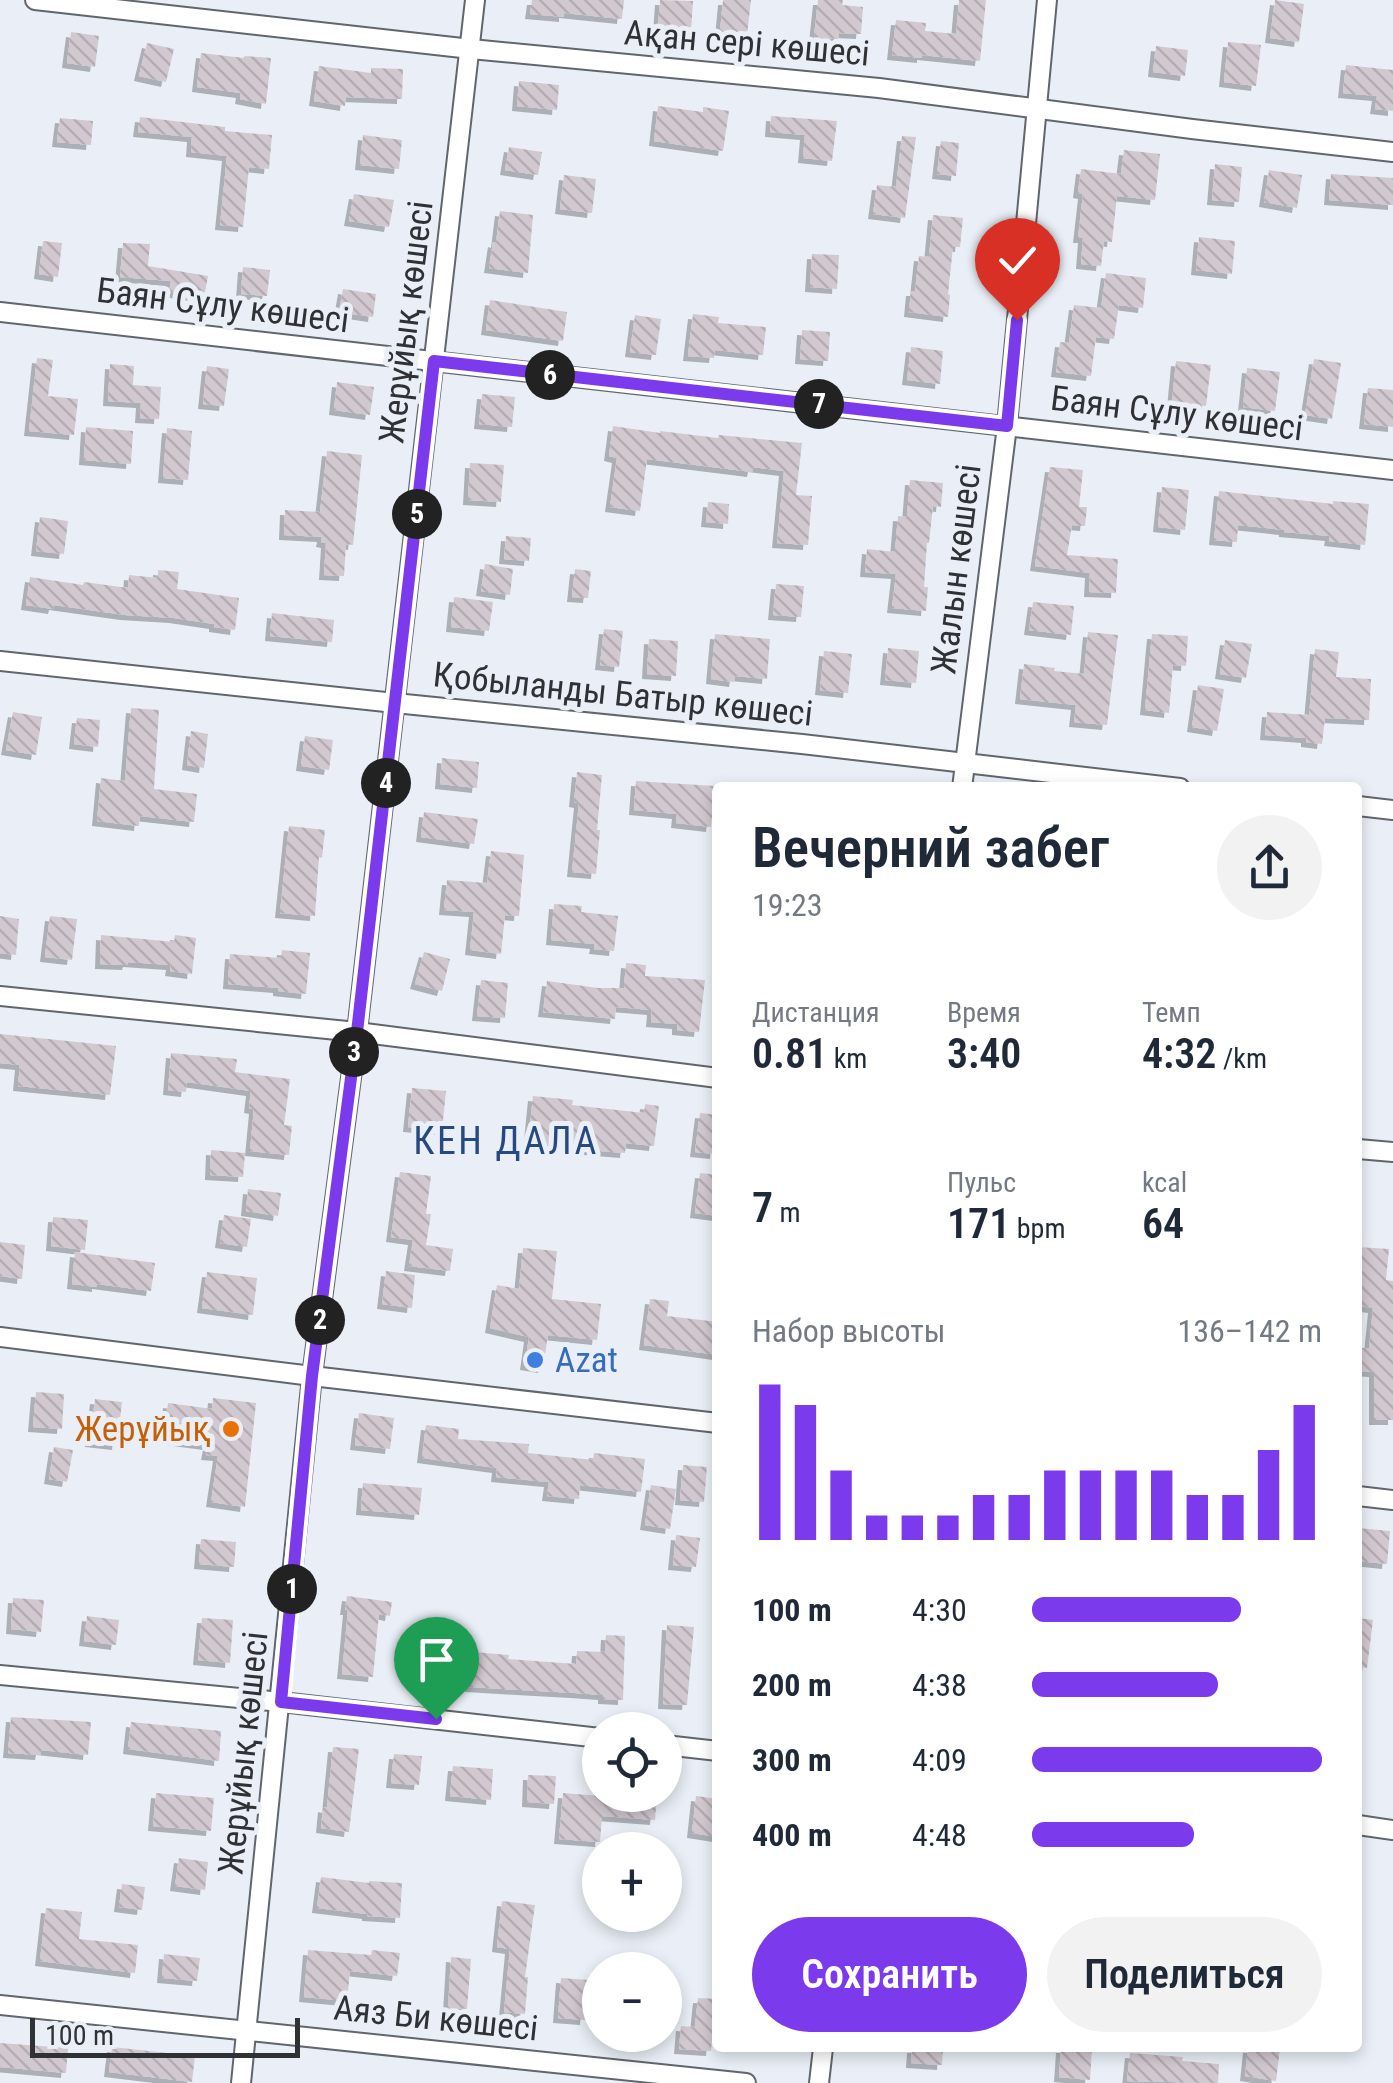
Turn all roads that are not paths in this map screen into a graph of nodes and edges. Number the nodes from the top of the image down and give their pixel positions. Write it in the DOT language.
graph roads {
  1 [pos="35,0"];
  2 [pos="476,0"];
  3 [pos="1048,0"];
  4 [pos="471,49"];
  5 [pos="1037,109"];
  6 [pos="1393,152"];
  7 [pos="0,312"];
  8 [pos="434,361"];
  9 [pos="1007,426"];
  10 [pos="1393,470"];
  11 [pos="0,660"];
  12 [pos="395,704"];
  13 [pos="964,764"];
  14 [pos="962,782"];
  15 [pos="1126,782"];
  16 [pos="1362,806"];
  17 [pos="1393,810"];
  18 [pos="0,996"];
  19 [pos="357,1032"];
  20 [pos="712,1077"];
  21 [pos="1362,1148"];
  22 [pos="1393,1152"];
  23 [pos="0,1337"];
  24 [pos="312,1376"];
  25 [pos="712,1421"];
  26 [pos="1362,1496"];
  27 [pos="1393,1500"];
  28 [pos="0,1675"];
  29 [pos="281,1702"];
  30 [pos="582,1736"];
  31 [pos="682,1747"];
  32 [pos="712,1750"];
  33 [pos="1362,1826"];
  34 [pos="1393,1830"];
  35 [pos="0,2005"];
  36 [pos="247,2030"];
  37 [pos="822,2052"];
  38 [pos="242,2083"];
  39 [pos="746,2083"];
  40 [pos="819,2083"];
  1 -- 4 [label="street, Ақан сері көшесі"];
  2 -- 4 [label="street, Жерұйық көшесі"];
  3 -- 5 [label="street, Жалын көшесі"];
  4 -- 5 [label="street, Ақан сері көшесі"];
  4 -- 8 [label="street, Жерұйық көшесі"];
  5 -- 6 [label="street, Ақан сері көшесі"];
  5 -- 9 [label="street, Жалын көшесі"];
  7 -- 8 [label="street, Баян Сұлу көшесі"];
  8 -- 9 [label="street, Баян Сұлу көшесі"];
  8 -- 12 [label="street, Жерұйық көшесі"];
  9 -- 10 [label="street, Баян Сұлу көшесі"];
  9 -- 13 [label="street, Жалын көшесі"];
  11 -- 12 [label="street, Қобыланды Батыр көшесі"];
  12 -- 13 [label="street, Қобыланды Батыр көшесі"];
  12 -- 19 [label="street, Жерұйық көшесі"];
  13 -- 14 [label="street, Жалын көшесі"];
  13 -- 15 [label="street, Қобыланды Батыр көшесі"];
  16 -- 17 [label="street"];
  18 -- 19 [label="street"];
  19 -- 20 [label="street"];
  19 -- 24 [label="street, Жерұйық көшесі"];
  21 -- 22 [label="street"];
  23 -- 24 [label="street"];
  24 -- 25 [label="street"];
  24 -- 29 [label="street, Жерұйық көшесі"];
  26 -- 27 [label="street"];
  28 -- 29 [label="street"];
  29 -- 30 [label="street"];
  29 -- 36 [label="street, Жерұйық көшесі"];
  31 -- 32 [label="street"];
  33 -- 34 [label="street"];
  35 -- 36 [label="street, Аяз Би көшесі"];
  36 -- 38 [label="street, Жерұйық көшесі"];
  36 -- 39 [label="street, Аяз Би көшесі"];
  37 -- 40 [label="street"];
}
